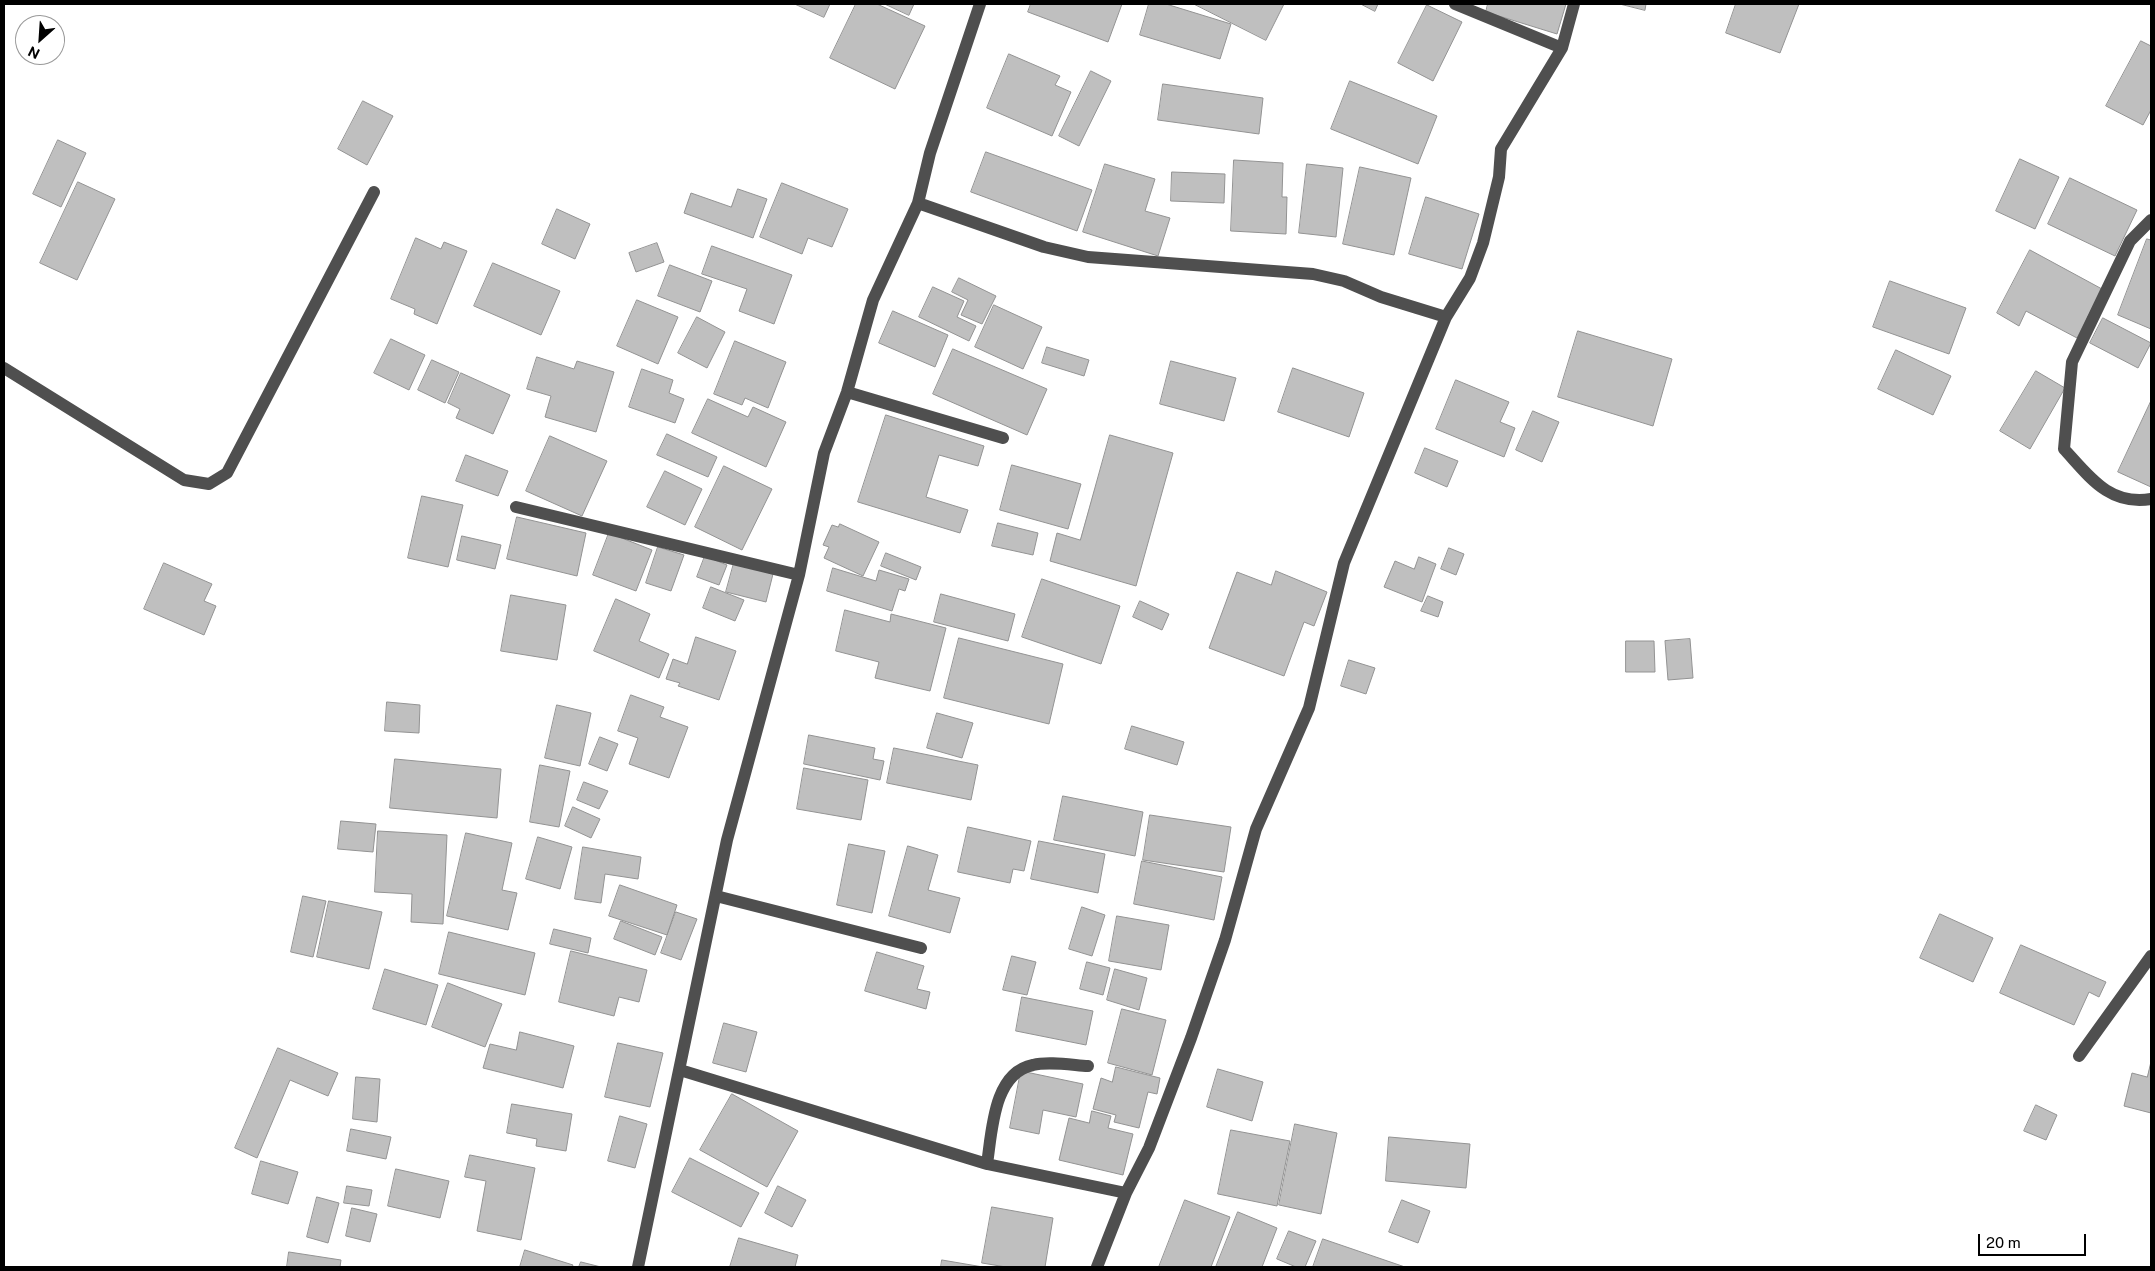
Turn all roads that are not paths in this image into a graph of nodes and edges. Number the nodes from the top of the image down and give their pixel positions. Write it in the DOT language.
graph roads {
  1 [pos="980,4"];
  2 [pos="1455,4"];
  3 [pos="1574,4"];
  4 [pos="1562,48"];
  5 [pos="374,192"];
  6 [pos="918,203"];
  7 [pos="2151,220"];
  8 [pos="1446,317"];
  9 [pos="4,368"];
  10 [pos="847,392"];
  11 [pos="1003,438"];
  12 [pos="2151,499"];
  13 [pos="516,507"];
  14 [pos="799,575"];
  15 [pos="716,896"];
  16 [pos="921,948"];
  17 [pos="2151,956"];
  18 [pos="2079,1056"];
  19 [pos="1088,1066"];
  20 [pos="680,1070"];
  21 [pos="987,1164"];
  22 [pos="1126,1193"];
  23 [pos="638,1267"];
  24 [pos="1098,1267"];
  1 -- 6 [label="street"];
  2 -- 4 [label="street"];
  3 -- 4 [label="street"];
  4 -- 8 [label="street"];
  5 -- 9 [label="street"];
  6 -- 8 [label="street"];
  6 -- 10 [label="street"];
  7 -- 12 [label="street"];
  8 -- 22 [label="street"];
  10 -- 11 [label="street"];
  10 -- 14 [label="street"];
  13 -- 14 [label="street"];
  14 -- 15 [label="street"];
  15 -- 16 [label="street"];
  15 -- 20 [label="street"];
  17 -- 18 [label="street"];
  19 -- 21 [label="street"];
  20 -- 21 [label="street"];
  20 -- 23 [label="street"];
  21 -- 22 [label="street"];
  22 -- 24 [label="street"];
}
